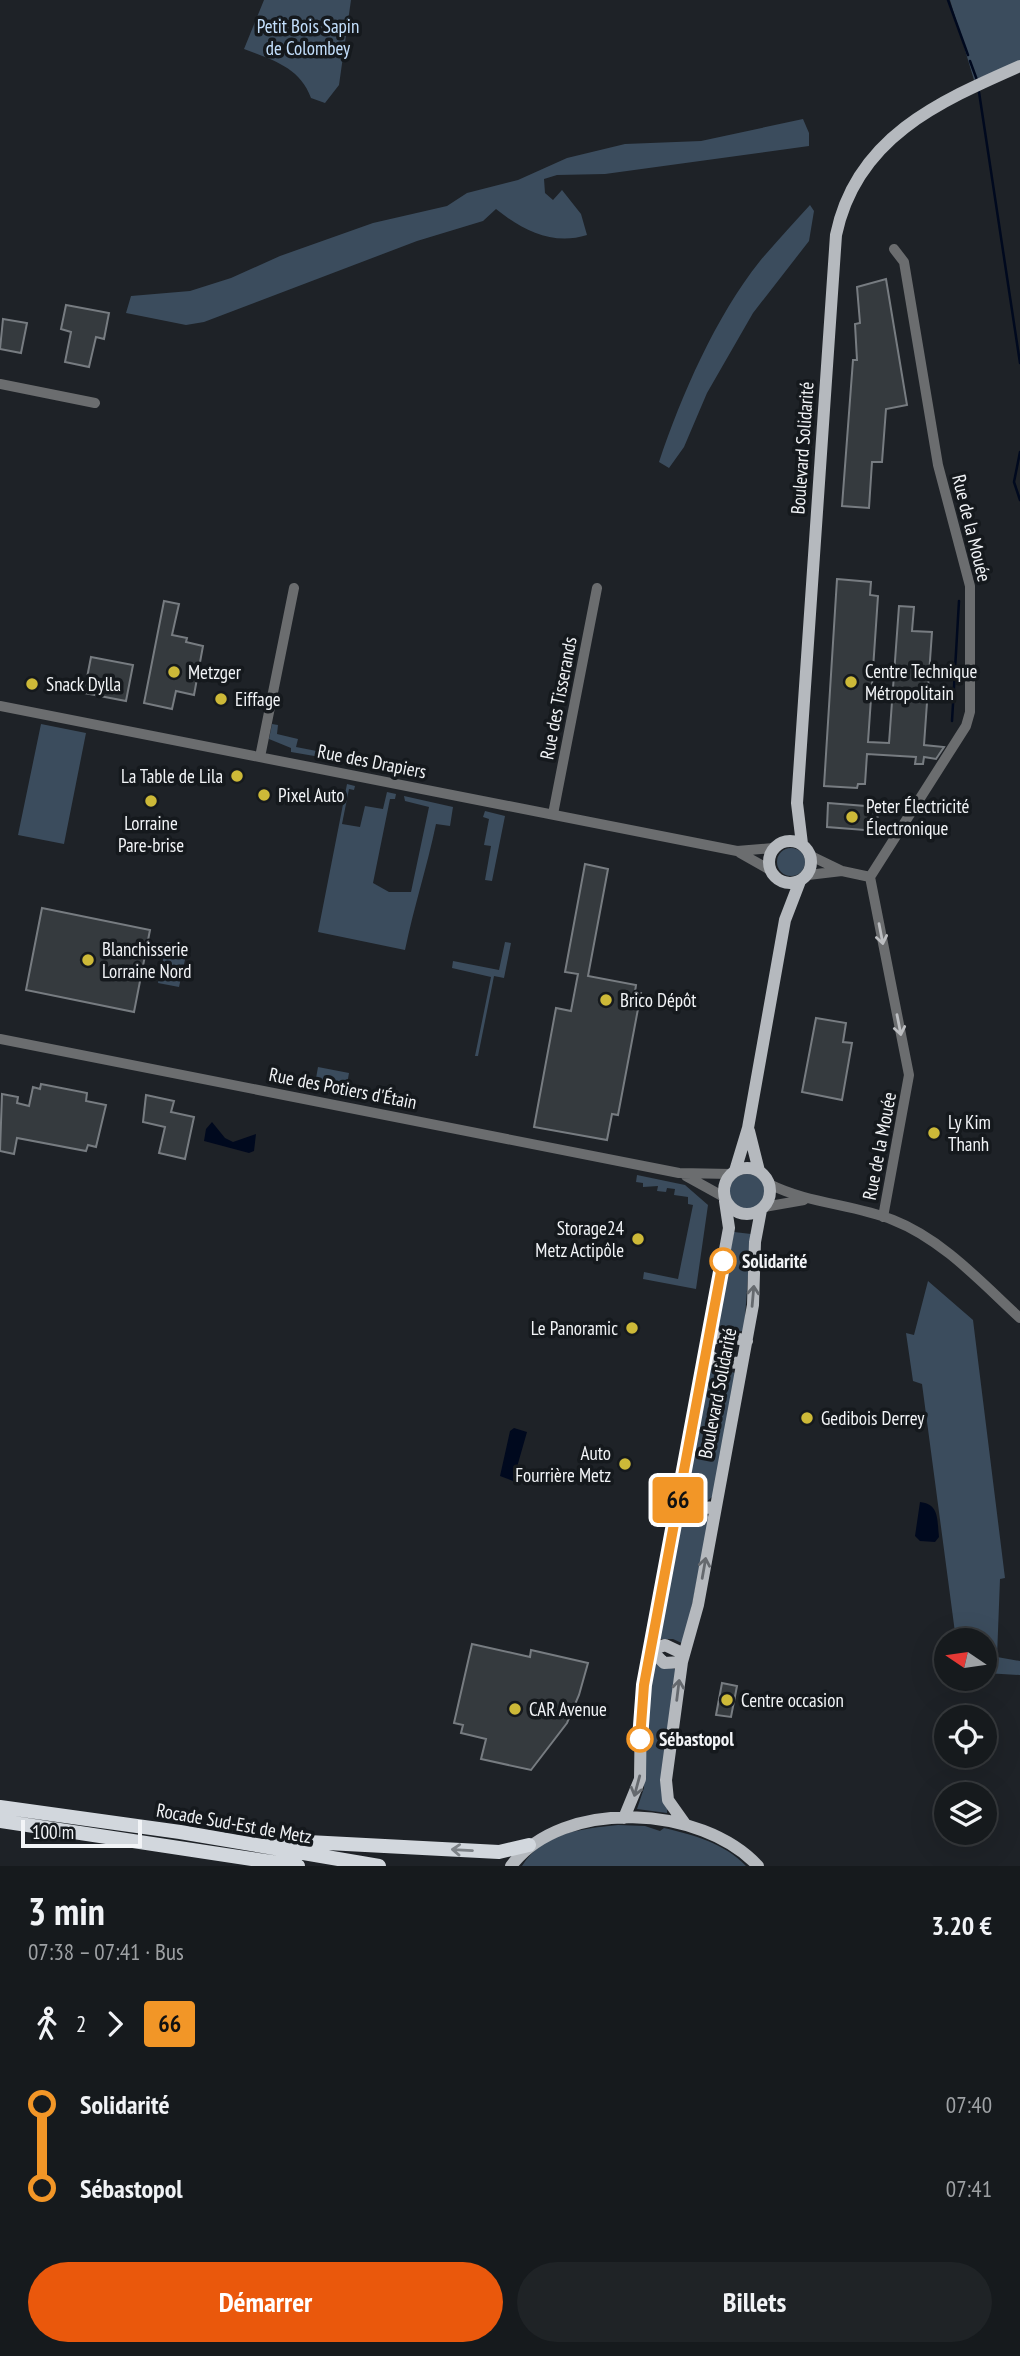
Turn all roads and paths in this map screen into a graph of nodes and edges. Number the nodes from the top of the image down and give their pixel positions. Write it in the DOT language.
graph roads {
  1 [pos="1020,66"];
  2 [pos="894,249"];
  3 [pos="0,384"];
  4 [pos="95,403"];
  5 [pos="294,588"];
  6 [pos="597,588"];
  7 [pos="0,706"];
  8 [pos="260,757"];
  9 [pos="797,803"];
  10 [pos="552,814"];
  11 [pos="802,844"];
  12 [pos="777,845"];
  13 [pos="737,851"];
  14 [pos="811,856"];
  15 [pos="842,871"];
  16 [pos="774,874"];
  17 [pos="870,877"];
  18 [pos="804,878"];
  19 [pos="785,920"];
  20 [pos="0,1039"];
  21 [pos="748,1128"];
  22 [pos="759,1171"];
  23 [pos="679,1173"];
  24 [pos="733,1173"];
  25 [pos="769,1185"];
  26 [pos="725,1199"];
  27 [pos="808,1200"];
  28 [pos="762,1209"];
  29 [pos="883,1217"];
  30 [pos="1020,1318"];
  31 [pos="747,1341"];
  32 [pos="706,1346"];
  33 [pos="742,1363"];
  34 [pos="678,1502"];
  35 [pos="715,1507"];
  36 [pos="651,1650"];
  37 [pos="683,1658"];
  38 [pos="0,1807"];
  39 [pos="624,1818"];
  40 [pos="0,1821"];
  41 [pos="685,1824"];
  42 [pos="180,1832"];
  43 [pos="132,1841"];
  44 [pos="530,1845"];
  45 [pos="239,1866"];
  46 [pos="298,1866"];
  47 [pos="379,1866"];
  48 [pos="511,1866"];
  49 [pos="758,1866"];
  1 -- 9 [label="main road, Boulevard Solidarité"];
  2 -- 17 [label="street, Rue de la Mouée"];
  3 -- 4 [label="street"];
  5 -- 8 [label="street"];
  6 -- 10 [label="street, Rue des Tisserands"];
  7 -- 8 [label="street, Rue des Drapiers"];
  8 -- 10 [label="street, Rue des Drapiers"];
  9 -- 11 [label="main road, Boulevard Solidarité"];
  9 -- 12 [label="main road, Boulevard Solidarité"];
  10 -- 13 [label="street, Rue des Drapiers"];
  11 -- 12 [label="main road"];
  11 -- 14 [label="main road"];
  12 -- 13 [label="street, Rue des Drapiers"];
  12 -- 16 [label="main road"];
  13 -- 16 [label="street, Rue des Drapiers"];
  14 -- 15 [label="street"];
  14 -- 18 [label="main road"];
  15 -- 17 [label="street"];
  15 -- 18 [label="street"];
  16 -- 18 [label="main road"];
  16 -- 19 [label="main road"];
  17 -- 29 [label="street, Rue de la Mouée, one-way"];
  18 -- 19 [label="main road"];
  19 -- 21 [label="main road"];
  20 -- 23 [label="street, Rue des Potiers d'Étain"];
  21 -- 22 [label="main road"];
  21 -- 24 [label="main road"];
  22 -- 24 [label="main road"];
  22 -- 25 [label="main road"];
  23 -- 24 [label="street, Rue des Potiers d'Étain"];
  23 -- 26 [label="street, Rue des Potiers d'Étain"];
  24 -- 26 [label="main road"];
  25 -- 27 [label="street"];
  25 -- 28 [label="main road"];
  26 -- 28 [label="main road"];
  26 -- 32 [label="main road, Boulevard Solidarité"];
  27 -- 28 [label="street"];
  27 -- 29 [label="street"];
  31 -- 28 [label="main road, Boulevard Solidarité, one-way"];
  29 -- 30 [label="street"];
  31 -- 32 [label="main road"];
  31 -- 33 [label="main road, Boulevard Solidarité"];
  32 -- 33 [label="main road"];
  32 -- 34 [label="main road, Boulevard Solidarité"];
  33 -- 35 [label="main road, Boulevard Solidarité"];
  34 -- 35 [label="main road"];
  34 -- 36 [label="main road, Boulevard Solidarité"];
  37 -- 35 [label="main road, Boulevard Solidarité, one-way"];
  36 -- 37 [label="main road"];
  36 -- 39 [label="main road, Boulevard Solidarité, one-way"];
  41 -- 37 [label="main road, Boulevard Solidarité, one-way"];
  38 -- 42 [label="highway, Rocade Sud-Est de Metz"];
  39 -- 41 [label="main road"];
  39 -- 44 [label="main road"];
  40 -- 43 [label="highway, Rocade Sud-Est de Metz"];
  41 -- 49 [label="main road"];
  44 -- 42 [label="highway, one-way"];
  42 -- 47 [label="highway, Rocade Sud-Est de Metz"];
  43 -- 45 [label="highway"];
  43 -- 46 [label="highway, Rocade Sud-Est de Metz"];
  44 -- 48 [label="main road"];
}
